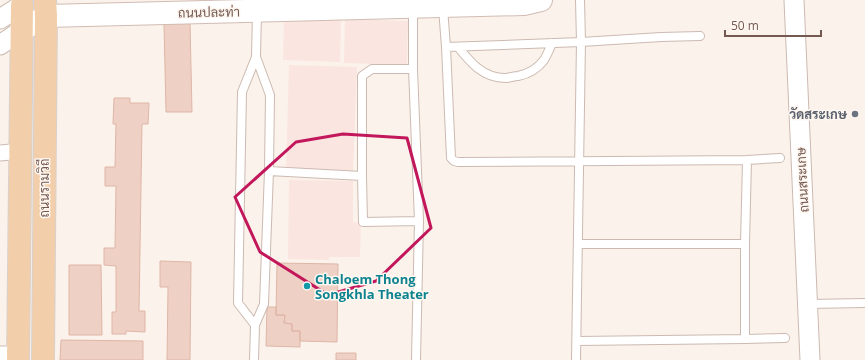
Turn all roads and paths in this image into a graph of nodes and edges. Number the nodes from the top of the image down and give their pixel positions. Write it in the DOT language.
graph roads {
  1 [pos="541,0"];
  2 [pos="580,0"];
  3 [pos="794,0"];
  4 [pos="34,4"];
  5 [pos="443,6"];
  6 [pos="413,7"];
  7 [pos="257,11"];
  8 [pos="0,19"];
  9 [pos="22,30"];
  10 [pos="700,36"];
  11 [pos="581,42"];
  12 [pos="552,43"];
  13 [pos="0,45"];
  14 [pos="446,47"];
  15 [pos="458,47"];
  16 [pos="256,57"];
  17 [pos="413,69"];
  18 [pos="10,152"];
  19 [pos="780,158"];
  20 [pos="747,160"];
  21 [pos="578,161"];
  22 [pos="269,171"];
  23 [pos="362,176"];
  24 [pos="419,221"];
  25 [pos="578,244"];
  26 [pos="745,244"];
  27 [pos="865,303"];
  28 [pos="808,304"];
  29 [pos="255,325"];
  30 [pos="785,338"];
  31 [pos="745,339"];
  32 [pos="577,341"];
  33 [pos="12,356"];
  34 [pos="43,360"];
  35 [pos="254,360"];
  36 [pos="416,360"];
  37 [pos="576,360"];
  38 [pos="810,360"];
  1 -- 5 [label="main road, ถนนปละท่า"];
  2 -- 11 [label="lane"];
  3 -- 28 [label="street, ถนนสระเกษ"];
  4 -- 7 [label="main road, ถนนปละท่า"];
  4 -- 8 [label="street"];
  4 -- 9 [label="main road, ถนนรามวิถี"];
  4 -- 34 [label="main road, ถนนรามวิถี"];
  5 -- 6 [label="main road, ถนนปละท่า"];
  5 -- 14 [label="lane"];
  6 -- 7 [label="main road, ถนนปละท่า"];
  6 -- 17 [label="lane"];
  7 -- 16 [label="lane"];
  9 -- 13 [label="street"];
  9 -- 18 [label="main road, ถนนรามวิถี"];
  10 -- 11 [label="lane"];
  11 -- 12 [label="lane"];
  11 -- 21 [label="lane"];
  12 -- 15 [label="lane"];
  12 -- 15 [label="lane"];
  14 -- 15 [label="lane"];
  14 -- 21 [label="lane"];
  16 -- 22 [label="lane"];
  16 -- 29 [label="lane"];
  17 -- 23 [label="lane"];
  17 -- 24 [label="lane"];
  18 -- 33 [label="main road, ถนนรามวิถี"];
  19 -- 20 [label="lane"];
  20 -- 21 [label="lane"];
  20 -- 26 [label="lane"];
  21 -- 25 [label="lane"];
  22 -- 23 [label="lane"];
  22 -- 29 [label="lane"];
  23 -- 24 [label="lane"];
  24 -- 36 [label="lane"];
  25 -- 26 [label="lane"];
  25 -- 32 [label="lane"];
  26 -- 31 [label="lane"];
  27 -- 28 [label="lane"];
  28 -- 38 [label="street, ถนนสระเกษ"];
  29 -- 35 [label="lane"];
  30 -- 31 [label="lane"];
  31 -- 32 [label="lane"];
  32 -- 37 [label="lane"];
}
